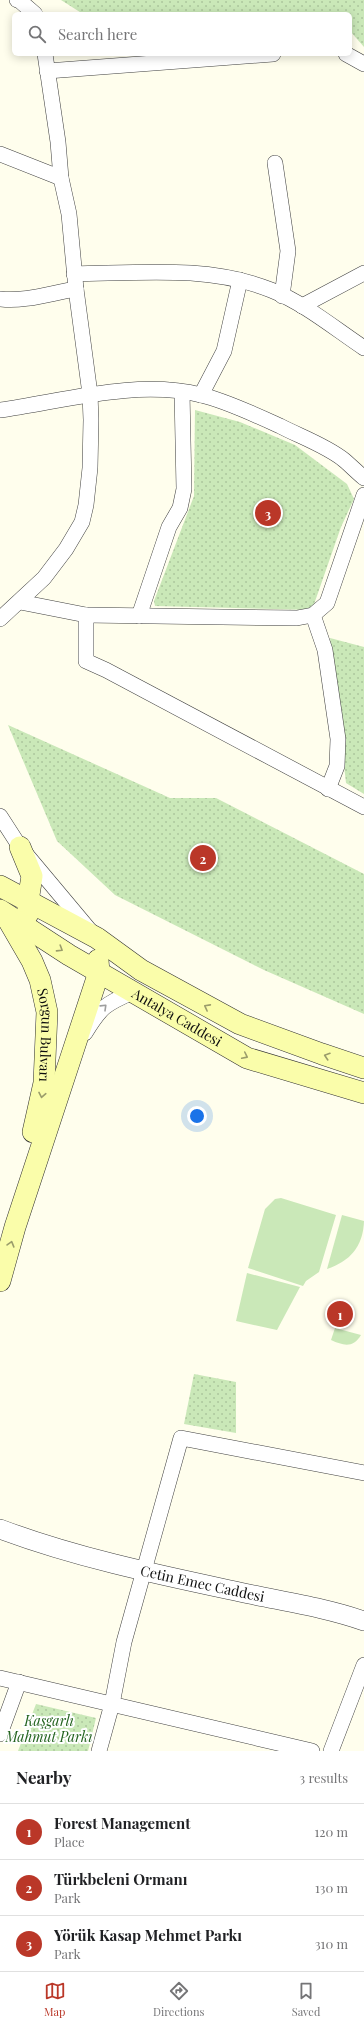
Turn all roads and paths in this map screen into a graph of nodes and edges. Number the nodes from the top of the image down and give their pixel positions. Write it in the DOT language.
graph roads {
  1 [pos="17,0"];
  2 [pos="32,12"];
  3 [pos="45,56"];
  4 [pos="247,56"];
  5 [pos="350,56"];
  6 [pos="364,64"];
  7 [pos="48,71"];
  8 [pos="0,154"];
  9 [pos="275,163"];
  10 [pos="61,178"];
  11 [pos="364,273"];
  12 [pos="74,274"];
  13 [pos="240,280"];
  14 [pos="76,289"];
  15 [pos="282,296"];
  16 [pos="0,299"];
  17 [pos="302,306"];
  18 [pos="364,348"];
  19 [pos="182,392"];
  20 [pos="90,394"];
  21 [pos="201,395"];
  22 [pos="0,410"];
  23 [pos="364,478"];
  24 [pos="364,495"];
  25 [pos="20,602"];
  26 [pos="86,615"];
  27 [pos="313,615"];
  28 [pos="139,616"];
  29 [pos="0,619"];
  30 [pos="328,789"];
  31 [pos="364,808"];
  32 [pos="0,816"];
  33 [pos="20,847"];
  34 [pos="0,886"];
  35 [pos="28,901"];
  36 [pos="2,911"];
  37 [pos="28,930"];
  38 [pos="97,938"];
  39 [pos="32,961"];
  40 [pos="99,972"];
  41 [pos="133,992"];
  42 [pos="74,1051"];
  43 [pos="364,1068"];
  44 [pos="364,1093"];
  45 [pos="0,1231"];
  46 [pos="0,1282"];
  47 [pos="364,1473"];
  48 [pos="0,1530"];
  49 [pos="0,1544"];
  50 [pos="42,1545"];
  51 [pos="144,1571"];
  52 [pos="364,1621"];
  53 [pos="364,1665"];
  54 [pos="0,1678"];
  55 [pos="19,1682"];
  56 [pos="112,1704"];
  57 [pos="0,1734"];
  58 [pos="99,1751"];
  59 [pos="312,1751"];
  60 [pos="331,1751"];
  1 -- 2 [label="street"];
  3 -- 7 [label="street"];
  4 -- 7 [label="street"];
  5 -- 6 [label="street"];
  7 -- 10 [label="street"];
  8 -- 10 [label="street"];
  9 -- 15 [label="street"];
  10 -- 12 [label="street"];
  11 -- 17 [label="street"];
  12 -- 13 [label="street"];
  12 -- 14 [label="street"];
  13 -- 15 [label="street"];
  13 -- 21 [label="street"];
  14 -- 16 [label="street"];
  14 -- 20 [label="street"];
  15 -- 17 [label="street"];
  17 -- 18 [label="street"];
  19 -- 20 [label="street"];
  19 -- 21 [label="street"];
  19 -- 28 [label="street"];
  20 -- 22 [label="street"];
  20 -- 25 [label="street"];
  21 -- 23 [label="street"];
  24 -- 27 [label="street"];
  25 -- 26 [label="street"];
  25 -- 29 [label="street"];
  26 -- 28 [label="street"];
  26 -- 30 [label="street"];
  27 -- 28 [label="street"];
  27 -- 30 [label="street"];
  30 -- 31 [label="street"];
  32 -- 33 [label="street"];
  33 -- 35 [label="main road"];
  33 -- 38 [label="street"];
  34 -- 35 [label="main road, Antalya Caddesi"];
  35 -- 37 [label="main road"];
  35 -- 38 [label="main road, Antalya Caddesi"];
  36 -- 37 [label="main road, Antalya Caddesi"];
  36 -- 39 [label="main road, Sorgun Bulvarı"];
  37 -- 39 [label="main road"];
  37 -- 40 [label="main road, Antalya Caddesi, one-way"];
  38 -- 40 [label="main road"];
  43 -- 38 [label="main road, Antalya Caddesi, one-way"];
  39 -- 45 [label="main road, Sorgun Bulvarı, one-way"];
  40 -- 41 [label="main road, Antalya Caddesi"];
  40 -- 42 [label="main road, Sorgun Bulvarı"];
  42 -- 41 [label="street, Sorgun Bulvarı, one-way"];
  41 -- 44 [label="main road, Antalya Caddesi, one-way"];
  46 -- 42 [label="main road, Sorgun Bulvarı, one-way"];
  47 -- 51 [label="street"];
  48 -- 50 [label="street"];
  49 -- 50 [label="street"];
  50 -- 51 [label="street, Cetin Emec Caddesi"];
  51 -- 52 [label="street, Cetin Emec Caddesi"];
  51 -- 56 [label="street"];
  53 -- 60 [label="street"];
  54 -- 55 [label="street"];
  55 -- 56 [label="street"];
  55 -- 57 [label="street"];
  56 -- 58 [label="street"];
  56 -- 59 [label="street"];
}
